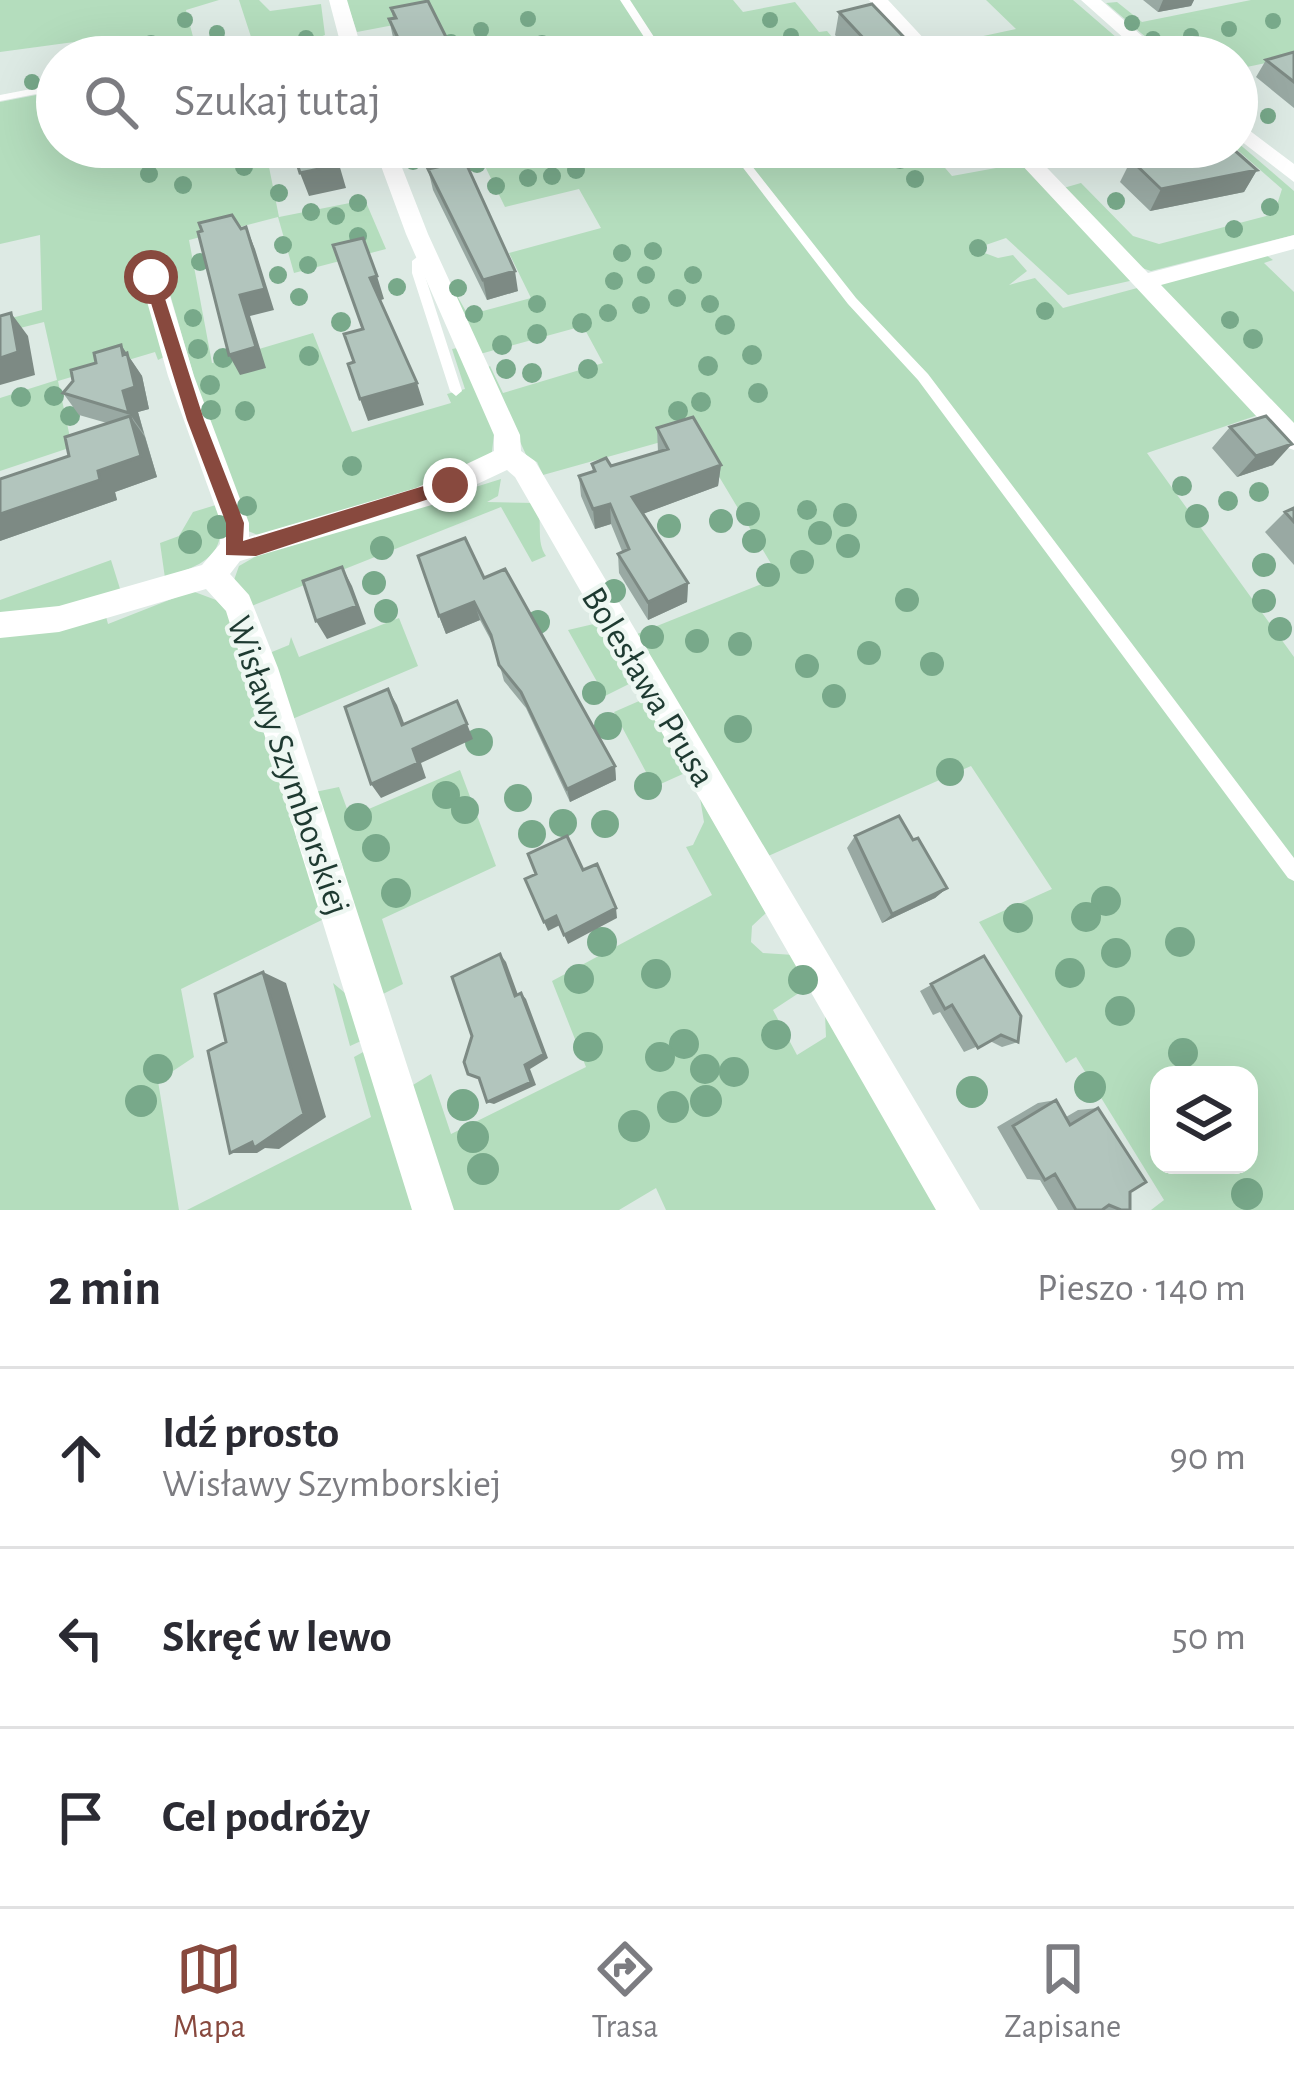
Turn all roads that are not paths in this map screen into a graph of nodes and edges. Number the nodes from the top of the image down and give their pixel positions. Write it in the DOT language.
graph roads {
  1 [pos="338,0"];
  2 [pos="625,0"];
  3 [pos="878,0"];
  4 [pos="1090,0"];
  5 [pos="348,36"];
  6 [pos="648,36"];
  7 [pos="911,36"];
  8 [pos="1132,36"];
  9 [pos="36,90"];
  10 [pos="0,98"];
  11 [pos="1258,145"];
  12 [pos="392,168"];
  13 [pos="747,168"];
  14 [pos="1035,168"];
  15 [pos="1294,175"];
  16 [pos="1294,242"];
  17 [pos="426,254"];
  18 [pos="149,266"];
  19 [pos="1143,282"];
  20 [pos="456,391"];
  21 [pos="1294,440"];
  22 [pos="508,456"];
  23 [pos="222,562"];
  24 [pos="0,625"];
  25 [pos="1294,872"];
  26 [pos="433,1210"];
  27 [pos="959,1210"];
  1 -- 5 [label="street"];
  2 -- 6 [label="lane"];
  3 -- 7 [label="street"];
  4 -- 8 [label="street"];
  9 -- 10 [label="lane"];
  11 -- 15 [label="street"];
  12 -- 17 [label="street, Bolesława Prusa"];
  13 -- 25 [label="lane"];
  14 -- 19 [label="street"];
  16 -- 19 [label="street"];
  17 -- 20 [label="lane"];
  17 -- 22 [label="street, Bolesława Prusa"];
  18 -- 23 [label="street, Wisławy Szymborskiej"];
  19 -- 21 [label="street"];
  22 -- 23 [label="street"];
  22 -- 27 [label="street, Bolesława Prusa"];
  23 -- 24 [label="street"];
  23 -- 26 [label="street, Wisławy Szymborskiej"];
}
